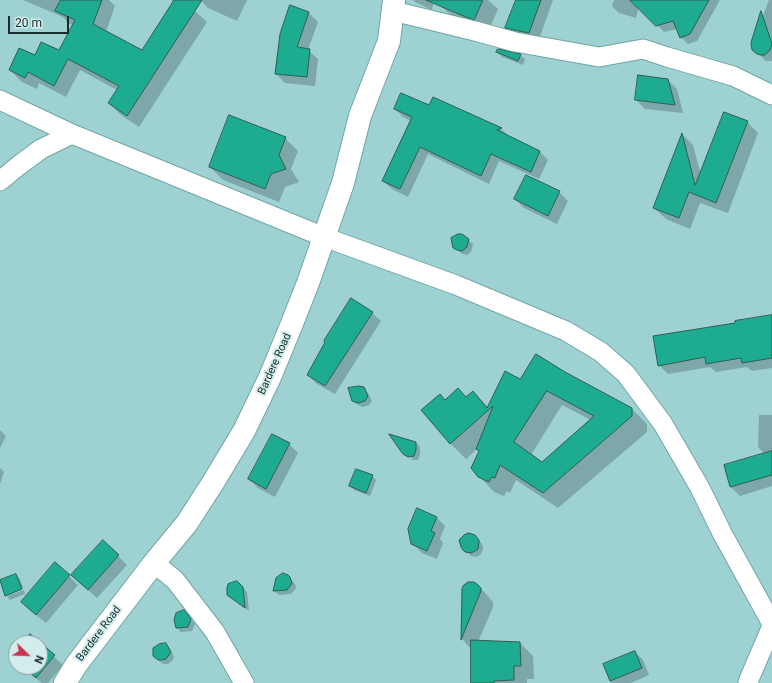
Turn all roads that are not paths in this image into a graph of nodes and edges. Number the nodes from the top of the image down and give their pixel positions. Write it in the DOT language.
graph roads {
  1 [pos="393,3"];
  2 [pos="772,95"];
  3 [pos="0,100"];
  4 [pos="72,134"];
  5 [pos="0,182"];
  6 [pos="324,236"];
  7 [pos="154,563"];
  8 [pos="772,625"];
  9 [pos="65,683"];
  10 [pos="244,683"];
  11 [pos="748,683"];
  1 -- 2 [label="street"];
  1 -- 6 [label="street, Bardere Road"];
  3 -- 4 [label="street"];
  4 -- 5 [label="street"];
  4 -- 6 [label="street"];
  6 -- 7 [label="street, Bardere Road"];
  6 -- 8 [label="street"];
  7 -- 9 [label="street, Bardere Road"];
  7 -- 10 [label="street"];
  8 -- 11 [label="street"];
}
